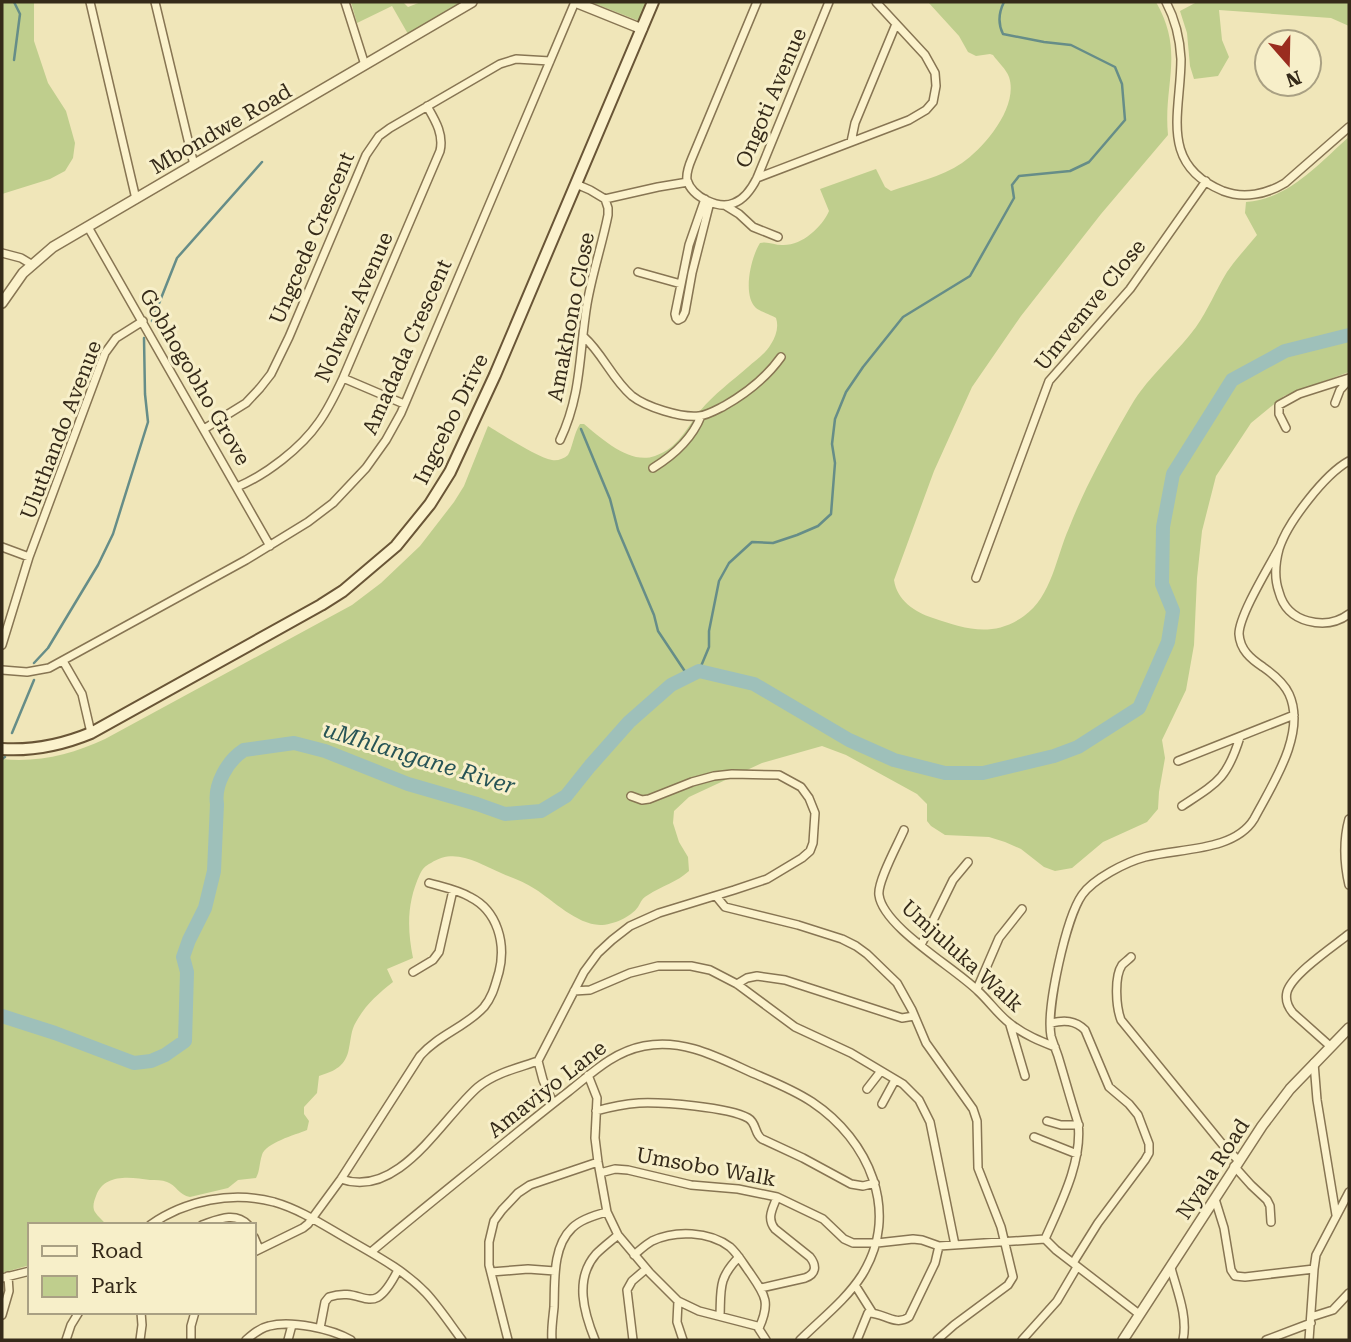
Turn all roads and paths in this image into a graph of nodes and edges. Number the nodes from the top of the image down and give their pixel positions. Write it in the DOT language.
graph roads {
  1 [pos="90,2"];
  2 [pos="155,2"];
  3 [pos="345,2"];
  4 [pos="472,2"];
  5 [pos="575,2"];
  6 [pos="653,2"];
  7 [pos="757,2"];
  8 [pos="830,2"];
  9 [pos="876,2"];
  10 [pos="1166,2"];
  11 [pos="896,24"];
  12 [pos="642,29"];
  13 [pos="550,61"];
  14 [pos="365,65"];
  15 [pos="427,106"];
  16 [pos="1349,127"];
  17 [pos="851,142"];
  18 [pos="194,165"];
  19 [pos="757,178"];
  20 [pos="1206,181"];
  21 [pos="688,182"];
  22 [pos="576,184"];
  23 [pos="136,199"];
  24 [pos="605,199"];
  25 [pos="708,201"];
  26 [pos="726,206"];
  27 [pos="88,227"];
  28 [pos="778,237"];
  29 [pos="2,253"];
  30 [pos="31,264"];
  31 [pos="638,272"];
  32 [pos="682,275"];
  33 [pos="691,277"];
  34 [pos="681,284"];
  35 [pos="2,303"];
  36 [pos="143,321"];
  37 [pos="584,337"];
  38 [pos="781,357"];
  39 [pos="343,378"];
  40 [pos="1349,379"];
  41 [pos="1335,403"];
  42 [pos="404,404"];
  43 [pos="701,416"];
  44 [pos="1286,428"];
  45 [pos="204,429"];
  46 [pos="560,440"];
  47 [pos="1349,461"];
  48 [pos="653,468"];
  49 [pos="237,487"];
  50 [pos="270,546"];
  51 [pos="1280,546"];
  52 [pos="2,547"];
  53 [pos="29,557"];
  54 [pos="976,578"];
  55 [pos="1349,614"];
  56 [pos="2,645"];
  57 [pos="63,661"];
  58 [pos="2,670"];
  59 [pos="1294,715"];
  60 [pos="92,733"];
  61 [pos="1240,737"];
  62 [pos="2,749"];
  63 [pos="1178,761"];
  64 [pos="631,796"];
  65 [pos="1182,806"];
  66 [pos="1349,819"];
  67 [pos="904,830"];
  68 [pos="968,862"];
  69 [pos="429,883"];
  70 [pos="1349,885"];
  71 [pos="453,890"];
  72 [pos="716,895"];
  73 [pos="1022,909"];
  74 [pos="1349,934"];
  75 [pos="921,945"];
  76 [pos="1131,957"];
  77 [pos="413,972"];
  78 [pos="737,984"];
  79 [pos="977,989"];
  80 [pos="574,991"];
  81 [pos="915,1016"];
  82 [pos="1051,1023"];
  83 [pos="1010,1024"];
  84 [pos="1349,1028"];
  85 [pos="1330,1046"];
  86 [pos="1055,1047"];
  87 [pos="538,1060"];
  88 [pos="1314,1063"];
  89 [pos="881,1071"];
  90 [pos="589,1075"];
  91 [pos="1025,1076"];
  92 [pos="895,1080"];
  93 [pos="867,1089"];
  94 [pos="553,1103"];
  95 [pos="882,1104"];
  96 [pos="596,1111"];
  97 [pos="1047,1121"];
  98 [pos="1079,1125"];
  99 [pos="1034,1137"];
  100 [pos="1077,1154"];
  101 [pos="598,1162"];
  102 [pos="1236,1163"];
  103 [pos="600,1173"];
  104 [pos="341,1179"];
  105 [pos="876,1183"];
  106 [pos="1349,1192"];
  107 [pos="777,1196"];
  108 [pos="1215,1199"];
  109 [pos="607,1212"];
  110 [pos="1336,1216"];
  111 [pos="313,1219"];
  112 [pos="1271,1222"];
  113 [pos="153,1223"];
  114 [pos="208,1223"];
  115 [pos="246,1223"];
  116 [pos="618,1235"];
  117 [pos="1045,1240"];
  118 [pos="1005,1241"];
  119 [pos="877,1243"];
  120 [pos="955,1245"];
  121 [pos="939,1246"];
  122 [pos="256,1250"];
  123 [pos="371,1252"];
  124 [pos="634,1255"];
  125 [pos="739,1257"];
  126 [pos="1075,1265"];
  127 [pos="1171,1268"];
  128 [pos="646,1269"];
  129 [pos="1314,1269"];
  130 [pos="398,1270"];
  131 [pos="28,1271"];
  132 [pos="555,1271"];
  133 [pos="491,1272"];
  134 [pos="5,1277"];
  135 [pos="855,1285"];
  136 [pos="761,1288"];
  137 [pos="1349,1293"];
  138 [pos="678,1301"];
  139 [pos="872,1312"];
  140 [pos="78,1314"];
  141 [pos="141,1314"];
  142 [pos="194,1314"];
  143 [pos="1139,1314"];
  144 [pos="2,1315"];
  145 [pos="720,1316"];
  146 [pos="1311,1320"];
  147 [pos="292,1325"];
  148 [pos="320,1328"];
  149 [pos="760,1328"];
  150 [pos="66,1340"];
  151 [pos="140,1340"];
  152 [pos="191,1340"];
  153 [pos="246,1340"];
  154 [pos="288,1340"];
  155 [pos="351,1340"];
  156 [pos="462,1340"];
  157 [pos="508,1340"];
  158 [pos="552,1340"];
  159 [pos="595,1340"];
  160 [pos="634,1340"];
  161 [pos="683,1340"];
  162 [pos="766,1340"];
  163 [pos="800,1340"];
  164 [pos="857,1340"];
  165 [pos="936,1340"];
  166 [pos="1022,1340"];
  167 [pos="1123,1340"];
  168 [pos="1183,1340"];
  169 [pos="1266,1340"];
  170 [pos="1309,1340"];
  1 -- 23 [label="street"];
  2 -- 18 [label="street"];
  3 -- 14 [label="street"];
  4 -- 14 [label="street, Mbondwe Road"];
  5 -- 12 [label="street"];
  5 -- 13 [label="street, Amadada Crescent"];
  6 -- 12 [label="main road, Ingcebo Drive"];
  7 -- 21 [label="street"];
  8 -- 19 [label="street, Ongoti Avenue"];
  9 -- 11 [label="street"];
  10 -- 20 [label="street"];
  11 -- 17 [label="street"];
  11 -- 17 [label="street"];
  12 -- 22 [label="main road, Ingcebo Drive"];
  13 -- 15 [label="street, Ungcede Crescent"];
  13 -- 42 [label="street, Amadada Crescent"];
  14 -- 18 [label="street, Mbondwe Road"];
  15 -- 39 [label="street, Nolwazi Avenue"];
  15 -- 45 [label="street, Ungcede Crescent"];
  16 -- 20 [label="street"];
  17 -- 19 [label="street"];
  18 -- 23 [label="street, Mbondwe Road"];
  19 -- 26 [label="street, Ongoti Avenue"];
  20 -- 54 [label="street, Umvemve Close"];
  21 -- 24 [label="street"];
  21 -- 25 [label="street"];
  22 -- 24 [label="street"];
  22 -- 60 [label="main road, Ingcebo Drive"];
  23 -- 27 [label="street, Mbondwe Road"];
  24 -- 37 [label="street, Amakhono Close"];
  25 -- 26 [label="street"];
  25 -- 32 [label="street"];
  25 -- 33 [label="street"];
  26 -- 28 [label="street"];
  27 -- 30 [label="street, Mbondwe Road"];
  27 -- 36 [label="street, Gobhogobho Grove"];
  29 -- 30 [label="street"];
  30 -- 35 [label="street, Mbondwe Road"];
  31 -- 34 [label="street"];
  32 -- 33 [label="street"];
  32 -- 34 [label="street"];
  33 -- 34 [label="street"];
  36 -- 45 [label="street, Gobhogobho Grove"];
  36 -- 53 [label="street, Uluthando Avenue"];
  37 -- 43 [label="street"];
  37 -- 46 [label="street, Amakhono Close"];
  38 -- 43 [label="street"];
  39 -- 42 [label="street"];
  39 -- 49 [label="street, Nolwazi Avenue"];
  40 -- 41 [label="street"];
  40 -- 44 [label="street"];
  42 -- 50 [label="street, Amadada Crescent"];
  43 -- 48 [label="street"];
  45 -- 49 [label="street, Gobhogobho Grove"];
  47 -- 51 [label="street"];
  49 -- 50 [label="street, Gobhogobho Grove"];
  50 -- 57 [label="street, Amadada Crescent"];
  51 -- 55 [label="street"];
  51 -- 59 [label="street"];
  52 -- 53 [label="street"];
  53 -- 56 [label="street, Uluthando Avenue"];
  57 -- 58 [label="street, Amadada Crescent"];
  57 -- 60 [label="street"];
  59 -- 61 [label="street"];
  59 -- 82 [label="street"];
  60 -- 62 [label="main road, Ingcebo Drive"];
  61 -- 63 [label="street"];
  61 -- 65 [label="street"];
  64 -- 72 [label="street"];
  66 -- 70 [label="street"];
  67 -- 75 [label="street, Umjuluka Walk"];
  68 -- 75 [label="street"];
  69 -- 71 [label="street"];
  71 -- 77 [label="street"];
  71 -- 104 [label="street"];
  72 -- 80 [label="street"];
  72 -- 81 [label="street"];
  73 -- 79 [label="street"];
  74 -- 85 [label="street"];
  75 -- 79 [label="street, Umjuluka Walk"];
  76 -- 102 [label="street"];
  78 -- 80 [label="street"];
  78 -- 81 [label="street"];
  78 -- 89 [label="street"];
  79 -- 83 [label="street, Umjuluka Walk"];
  80 -- 87 [label="street"];
  81 -- 118 [label="street"];
  82 -- 86 [label="street"];
  82 -- 126 [label="street"];
  83 -- 86 [label="street, Umjuluka Walk"];
  83 -- 91 [label="street"];
  84 -- 85 [label="street, Nyala Road"];
  85 -- 88 [label="street, Nyala Road"];
  86 -- 98 [label="street"];
  87 -- 94 [label="street"];
  87 -- 104 [label="street"];
  88 -- 102 [label="street, Nyala Road"];
  88 -- 110 [label="street"];
  89 -- 92 [label="street"];
  89 -- 93 [label="street"];
  90 -- 94 [label="street, Amaviyo Lane"];
  90 -- 96 [label="street"];
  90 -- 105 [label="street, Amaviyo Lane"];
  92 -- 95 [label="street"];
  92 -- 120 [label="street"];
  94 -- 123 [label="street, Amaviyo Lane"];
  96 -- 101 [label="street"];
  96 -- 105 [label="street"];
  97 -- 98 [label="street"];
  98 -- 100 [label="street"];
  99 -- 100 [label="street"];
  100 -- 117 [label="street"];
  101 -- 103 [label="street"];
  101 -- 133 [label="street"];
  102 -- 108 [label="street, Nyala Road"];
  102 -- 112 [label="street"];
  103 -- 107 [label="street, Umsobo Walk"];
  103 -- 109 [label="street"];
  104 -- 111 [label="street"];
  105 -- 119 [label="street, Amaviyo Lane"];
  106 -- 110 [label="street"];
  107 -- 119 [label="street, Umsobo Walk"];
  107 -- 136 [label="street"];
  108 -- 127 [label="street, Nyala Road"];
  108 -- 129 [label="street"];
  109 -- 116 [label="street"];
  109 -- 132 [label="street"];
  110 -- 129 [label="street"];
  111 -- 113 [label="street"];
  111 -- 122 [label="street"];
  111 -- 123 [label="street"];
  114 -- 115 [label="street"];
  116 -- 124 [label="street"];
  116 -- 159 [label="street"];
  117 -- 118 [label="street, Umsobo Walk"];
  117 -- 126 [label="street"];
  118 -- 120 [label="street, Umsobo Walk"];
  118 -- 165 [label="street"];
  119 -- 121 [label="street, Umsobo Walk"];
  119 -- 135 [label="street, Amaviyo Lane"];
  120 -- 121 [label="street, Umsobo Walk"];
  121 -- 139 [label="street"];
  123 -- 130 [label="street"];
  124 -- 125 [label="street"];
  124 -- 128 [label="street"];
  125 -- 136 [label="street"];
  125 -- 145 [label="street"];
  126 -- 143 [label="street"];
  126 -- 166 [label="street"];
  127 -- 143 [label="street, Nyala Road"];
  127 -- 168 [label="street"];
  128 -- 138 [label="street"];
  128 -- 160 [label="street"];
  129 -- 146 [label="street"];
  130 -- 148 [label="street"];
  130 -- 156 [label="street"];
  131 -- 134 [label="street"];
  132 -- 133 [label="street"];
  132 -- 158 [label="street"];
  133 -- 157 [label="street"];
  134 -- 144 [label="street"];
  135 -- 139 [label="street"];
  135 -- 163 [label="street, Amaviyo Lane"];
  136 -- 149 [label="street"];
  137 -- 146 [label="street"];
  138 -- 145 [label="street"];
  138 -- 161 [label="street"];
  139 -- 164 [label="street"];
  140 -- 150 [label="street"];
  141 -- 151 [label="street"];
  142 -- 152 [label="street"];
  143 -- 167 [label="street, Nyala Road"];
  145 -- 149 [label="street"];
  146 -- 169 [label="street"];
  146 -- 170 [label="street"];
  147 -- 148 [label="street"];
  147 -- 153 [label="street"];
  147 -- 154 [label="street"];
  148 -- 155 [label="street"];
  149 -- 162 [label="street"];
}
